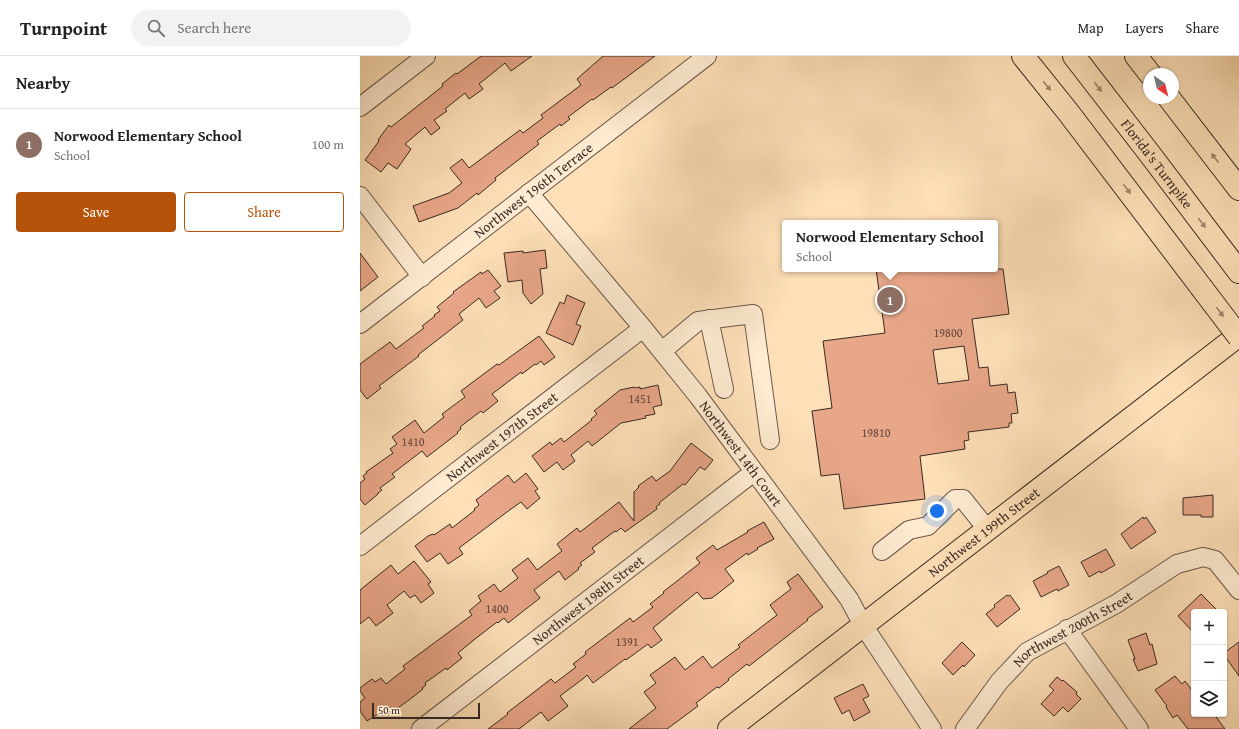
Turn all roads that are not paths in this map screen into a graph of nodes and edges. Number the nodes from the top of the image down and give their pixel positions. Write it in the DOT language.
graph roads {
  1 [pos="426,56"];
  2 [pos="707,56"];
  3 [pos="1023,56"];
  4 [pos="1074,56"];
  5 [pos="1136,56"];
  6 [pos="1145,68"];
  7 [pos="1174,104"];
  8 [pos="360,107"];
  9 [pos="1239,189"];
  10 [pos="529,193"];
  11 [pos="360,196"];
  12 [pos="1236,268"];
  13 [pos="422,277"];
  14 [pos="709,320"];
  15 [pos="360,324"];
  16 [pos="643,328"];
  17 [pos="1239,336"];
  18 [pos="662,351"];
  19 [pos="724,389"];
  20 [pos="770,440"];
  21 [pos="754,472"];
  22 [pos="988,529"];
  23 [pos="360,546"];
  24 [pos="882,551"];
  25 [pos="1239,590"];
  26 [pos="863,625"];
  27 [pos="1067,629"];
  28 [pos="421,729"];
  29 [pos="729,729"];
  30 [pos="932,729"];
  31 [pos="965,729"];
  32 [pos="1139,729"];
  1 -- 8 [label="street"];
  2 -- 10 [label="street, Northwest 196th Terrace"];
  3 -- 17 [label="main road, one-way, bridge"];
  4 -- 12 [label="main road, Florida's Turnpike, one-way"];
  5 -- 6 [label="main road"];
  9 -- 7 [label="main road, one-way"];
  10 -- 13 [label="street, Northwest 196th Terrace"];
  10 -- 16 [label="street, Northwest 14th Court"];
  11 -- 13 [label="street"];
  13 -- 15 [label="street, Northwest 196th Terrace"];
  14 -- 18 [label="street"];
  14 -- 19 [label="street"];
  14 -- 20 [label="street"];
  16 -- 18 [label="street, Northwest 14th Court"];
  16 -- 23 [label="street, Northwest 197th Street"];
  17 -- 22 [label="main road, Northwest 199th Street"];
  18 -- 21 [label="street, Northwest 14th Court"];
  21 -- 26 [label="street, Northwest 14th Court"];
  21 -- 28 [label="street, Northwest 198th Street"];
  22 -- 24 [label="street"];
  22 -- 26 [label="main road, Northwest 199th Street"];
  25 -- 27 [label="street, Northwest 200th Street"];
  26 -- 29 [label="main road, Northwest 199th Street"];
  26 -- 30 [label="street, Northwest 14th Court"];
  27 -- 31 [label="street, Northwest 200th Street"];
  27 -- 32 [label="street"];
}
